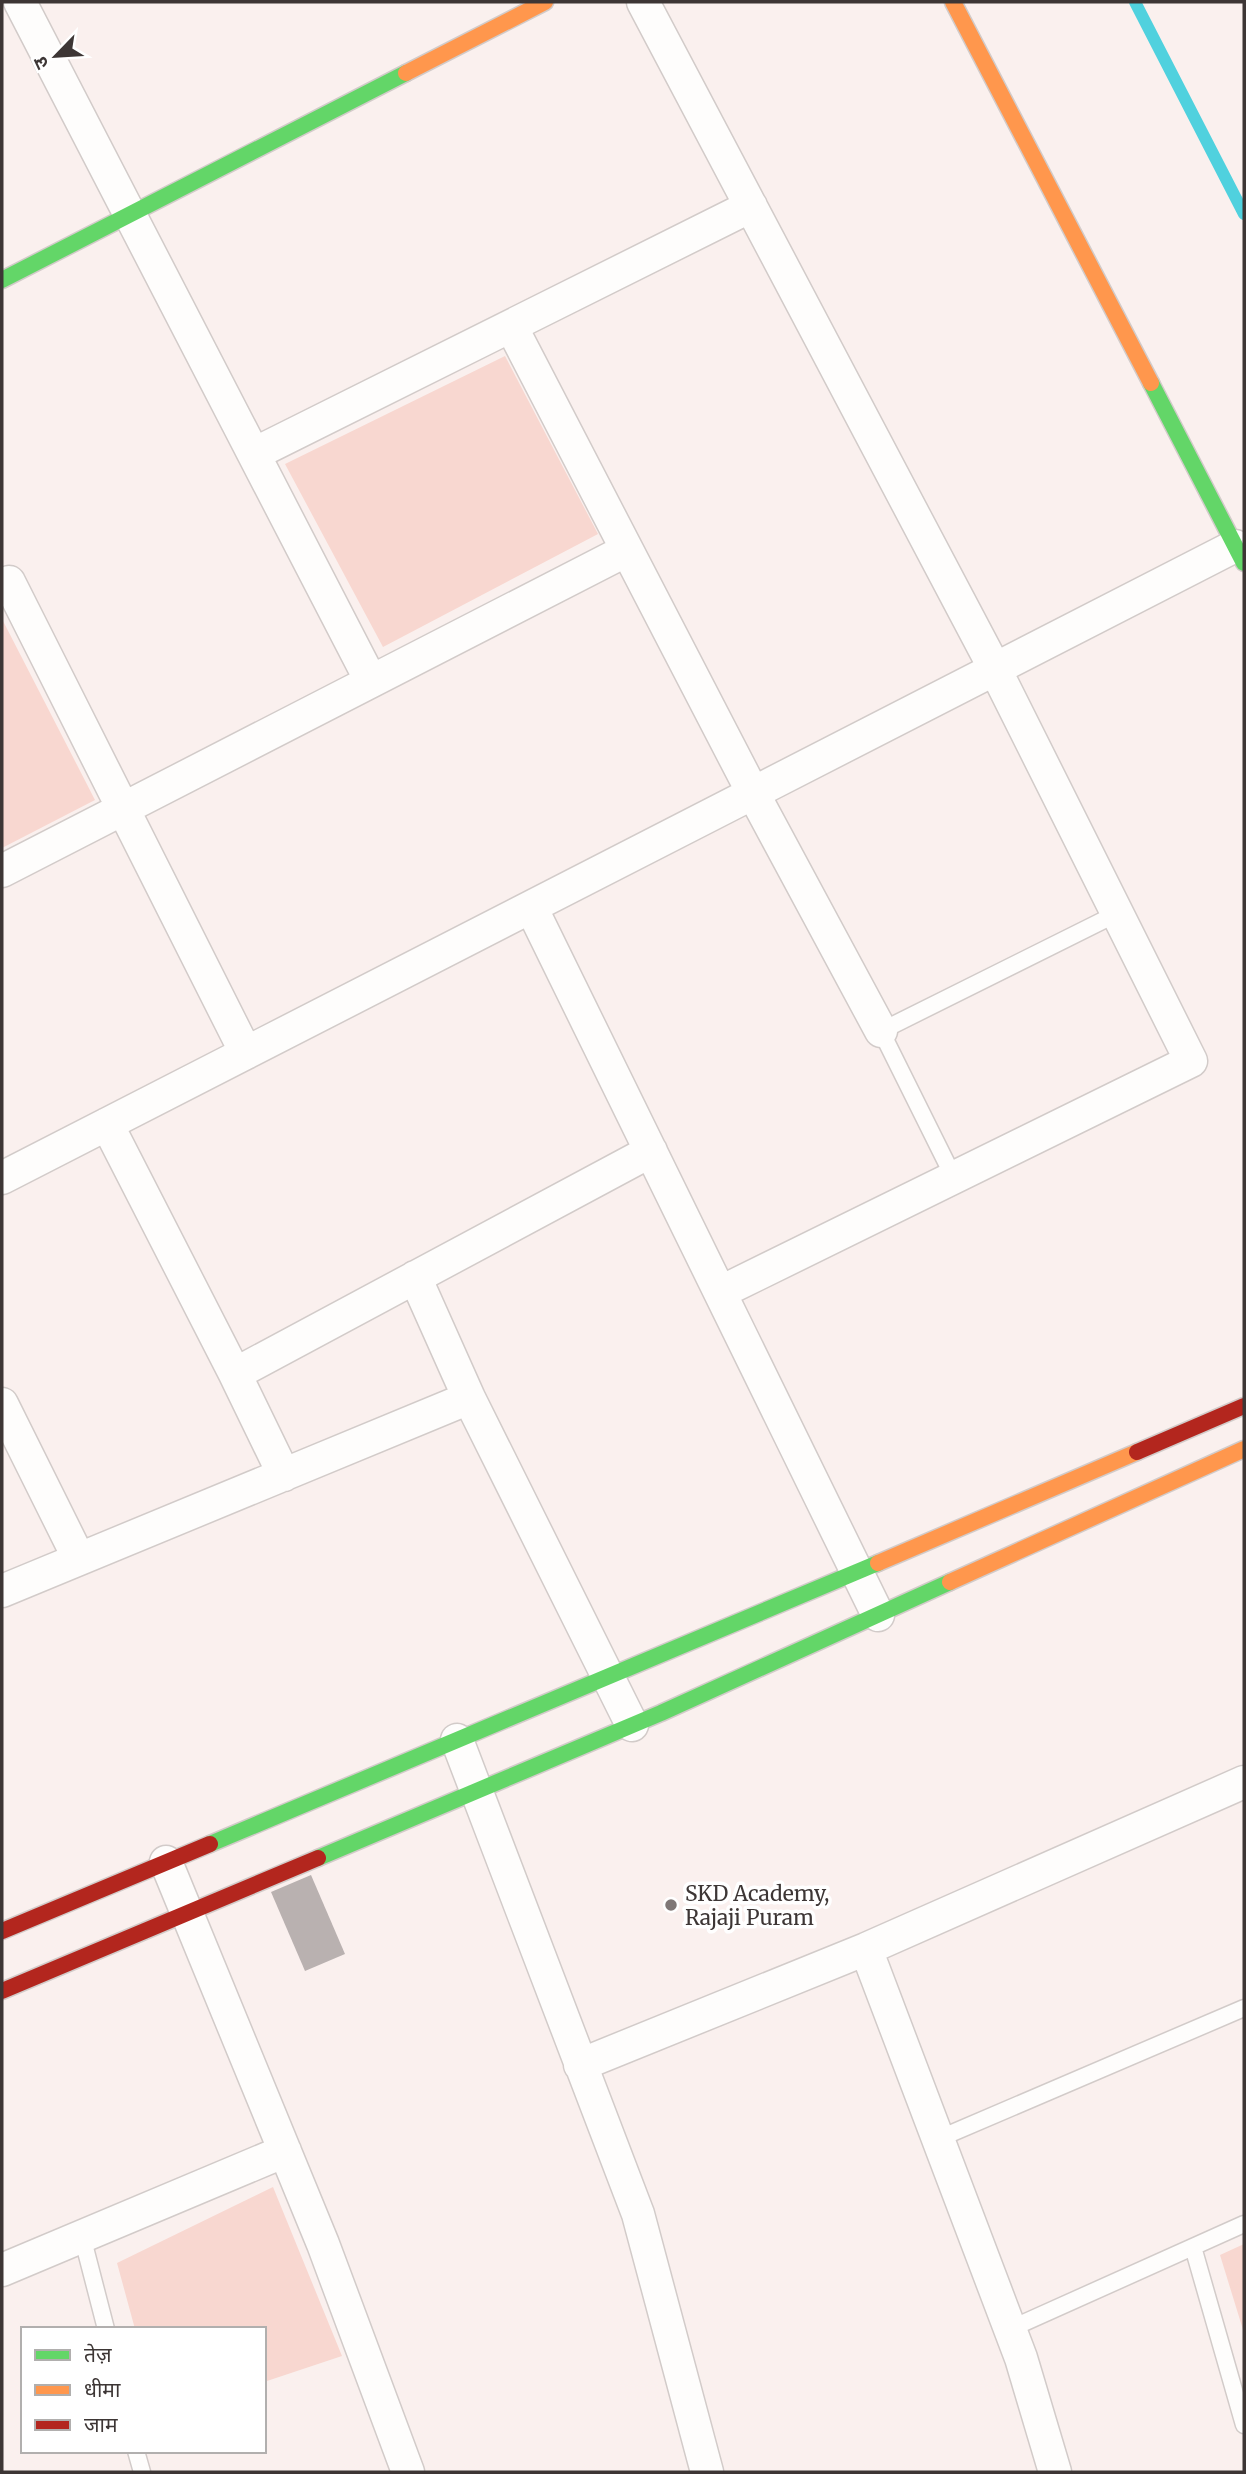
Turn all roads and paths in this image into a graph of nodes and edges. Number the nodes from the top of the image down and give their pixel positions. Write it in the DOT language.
graph roads {
  1 [pos="20,2"];
  2 [pos="545,2"];
  3 [pos="643,2"];
  4 [pos="953,2"];
  5 [pos="751,206"];
  6 [pos="130,214"];
  7 [pos="2,280"];
  8 [pos="511,326"];
  9 [pos="254,454"];
  10 [pos="627,550"];
  11 [pos="1240,555"];
  12 [pos="2,586"];
  13 [pos="995,669"];
  14 [pos="371,681"];
  15 [pos="753,793"];
  16 [pos="123,808"];
  17 [pos="2,871"];
  18 [pos="531,907"];
  19 [pos="1118,913"];
  20 [pos="881,1031"];
  21 [pos="246,1053"];
  22 [pos="107,1124"];
  23 [pos="651,1151"];
  24 [pos="2,1178"];
  25 [pos="954,1178"];
  26 [pos="415,1277"];
  27 [pos="721,1292"];
  28 [pos="235,1374"];
  29 [pos="469,1398"];
  30 [pos="2,1404"];
  31 [pos="1232,1411"];
  32 [pos="1243,1453"];
  33 [pos="285,1475"];
  34 [pos="79,1559"];
  35 [pos="858,1571"];
  36 [pos="2,1591"];
  37 [pos="878,1615"];
  38 [pos="610,1677"];
  39 [pos="632,1725"];
  40 [pos="457,1740"];
  41 [pos="1244,1782"];
  42 [pos="477,1790"];
  43 [pos="166,1862"];
  44 [pos="187,1913"];
  45 [pos="2,1931"];
  46 [pos="866,1949"];
  47 [pos="2,1991"];
  48 [pos="1244,2008"];
  49 [pos="580,2065"];
  50 [pos="938,2138"];
  51 [pos="285,2151"];
  52 [pos="1244,2224"];
  53 [pos="82,2236"];
  54 [pos="1193,2247"];
  55 [pos="2,2270"];
  56 [pos="105,2327"];
  57 [pos="1010,2329"];
  58 [pos="1244,2425"];
  59 [pos="137,2453"];
  60 [pos="142,2472"];
  61 [pos="408,2472"];
  62 [pos="707,2472"];
  63 [pos="1055,2472"];
  1 -- 6 [label="street"];
  2 -- 6 [label="street"];
  3 -- 5 [label="street"];
  4 -- 11 [label="street"];
  5 -- 8 [label="street"];
  5 -- 13 [label="street"];
  6 -- 7 [label="street"];
  6 -- 9 [label="street"];
  8 -- 9 [label="street"];
  8 -- 10 [label="street"];
  9 -- 14 [label="street"];
  10 -- 14 [label="street"];
  10 -- 15 [label="street"];
  11 -- 13 [label="street"];
  12 -- 16 [label="street"];
  13 -- 15 [label="street"];
  13 -- 19 [label="street"];
  14 -- 16 [label="street"];
  15 -- 18 [label="street"];
  15 -- 20 [label="street"];
  16 -- 17 [label="street"];
  16 -- 21 [label="street"];
  18 -- 21 [label="street"];
  18 -- 23 [label="street"];
  19 -- 20 [label="lane"];
  19 -- 25 [label="street"];
  20 -- 25 [label="lane"];
  21 -- 22 [label="street"];
  22 -- 24 [label="street"];
  22 -- 28 [label="street"];
  23 -- 26 [label="street"];
  23 -- 27 [label="street"];
  25 -- 27 [label="street"];
  26 -- 28 [label="street"];
  26 -- 29 [label="street"];
  27 -- 35 [label="street"];
  28 -- 33 [label="street"];
  29 -- 33 [label="street"];
  29 -- 38 [label="street"];
  30 -- 34 [label="street"];
  31 -- 32 [label="street"];
  31 -- 35 [label="street"];
  32 -- 37 [label="street"];
  33 -- 34 [label="street"];
  34 -- 36 [label="street"];
  35 -- 37 [label="street"];
  35 -- 38 [label="street"];
  37 -- 39 [label="street"];
  38 -- 39 [label="street"];
  38 -- 40 [label="street"];
  39 -- 42 [label="street"];
  40 -- 42 [label="street"];
  40 -- 43 [label="street"];
  41 -- 46 [label="street"];
  42 -- 44 [label="street"];
  42 -- 49 [label="street"];
  43 -- 44 [label="street"];
  43 -- 45 [label="street"];
  44 -- 47 [label="street"];
  44 -- 51 [label="street"];
  46 -- 49 [label="street"];
  46 -- 50 [label="street"];
  48 -- 50 [label="lane"];
  49 -- 62 [label="street"];
  50 -- 57 [label="street"];
  51 -- 53 [label="street"];
  51 -- 61 [label="street"];
  52 -- 54 [label="lane"];
  53 -- 55 [label="street"];
  53 -- 56 [label="lane"];
  54 -- 57 [label="lane"];
  54 -- 58 [label="lane"];
  57 -- 63 [label="street"];
  59 -- 60 [label="lane"];
}
